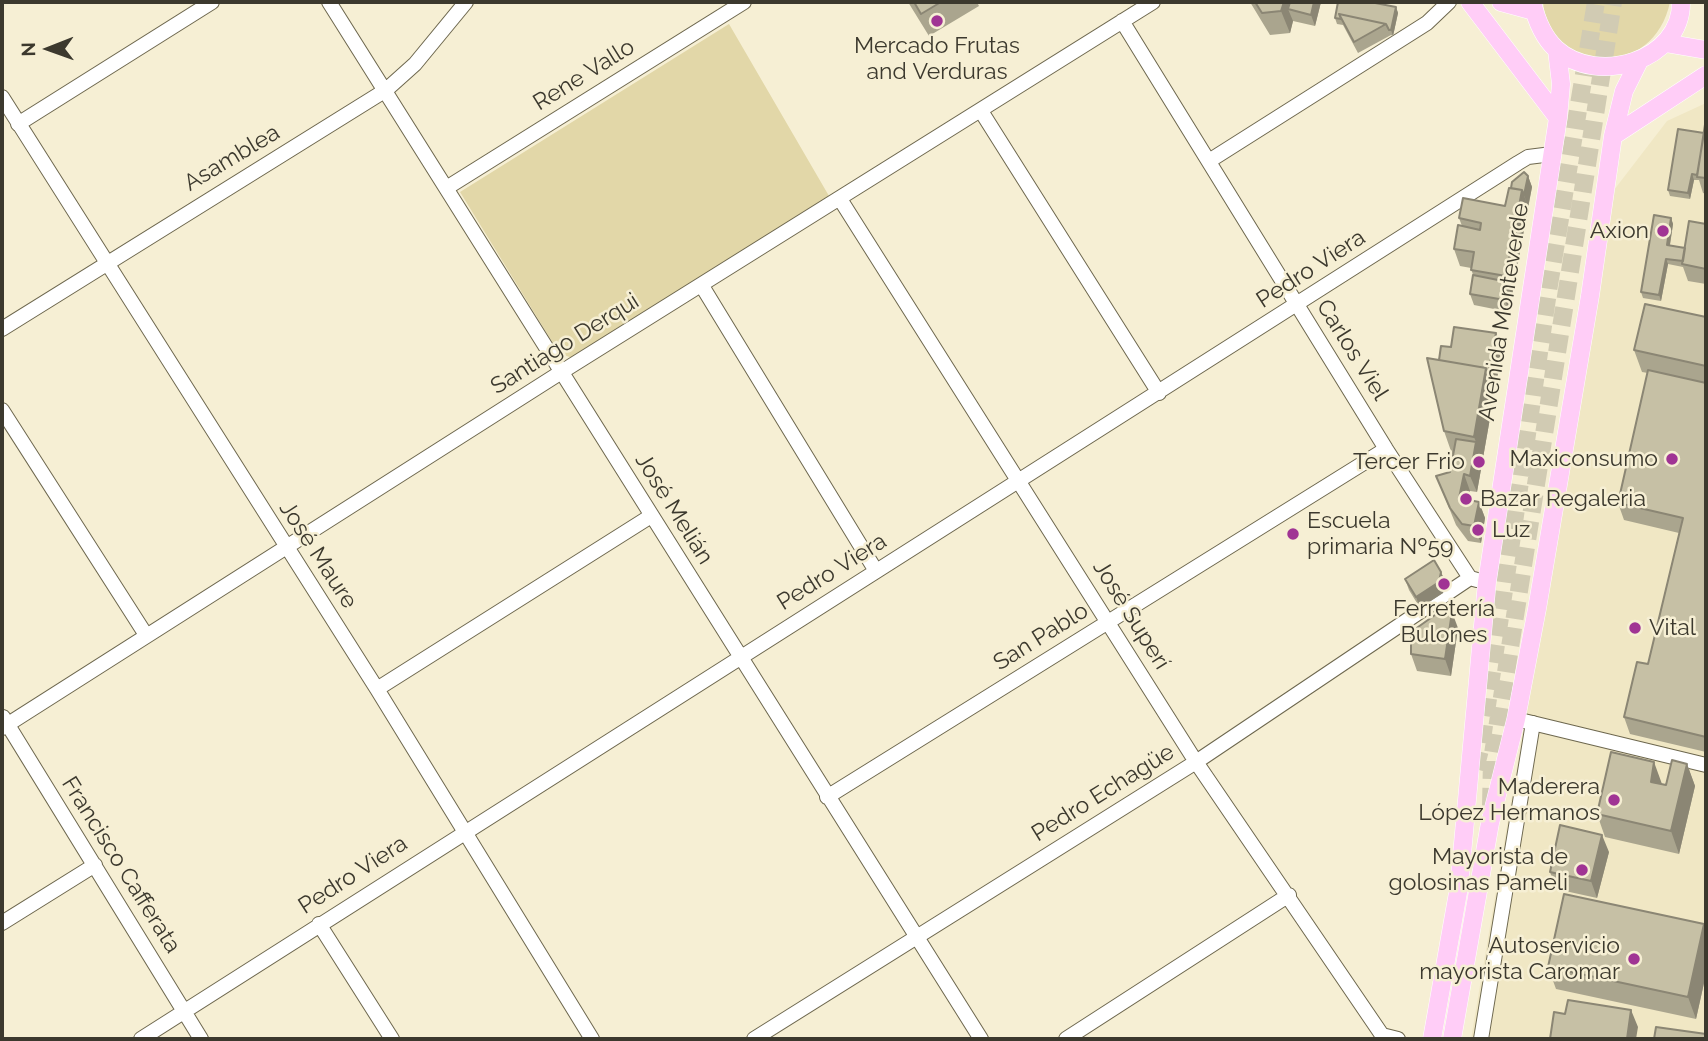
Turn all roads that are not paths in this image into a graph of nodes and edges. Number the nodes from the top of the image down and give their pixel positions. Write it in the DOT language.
graph roads {
  1 [pos="212,2"];
  2 [pos="329,2"];
  3 [pos="466,2"];
  4 [pos="744,2"];
  5 [pos="1153,2"];
  6 [pos="1449,2"];
  7 [pos="1469,2"];
  8 [pos="1501,2"];
  9 [pos="1681,2"];
  10 [pos="1533,6"];
  11 [pos="1122,21"];
  12 [pos="1665,43"];
  13 [pos="1557,50"];
  14 [pos="1706,50"];
  15 [pos="1639,61"];
  16 [pos="1706,75"];
  17 [pos="386,90"];
  18 [pos="2,97"];
  19 [pos="981,111"];
  20 [pos="1558,118"];
  21 [pos="18,124"];
  22 [pos="1613,136"];
  23 [pos="1552,153"];
  24 [pos="1209,161"];
  25 [pos="448,187"];
  26 [pos="840,199"];
  27 [pos="105,262"];
  28 [pos="702,286"];
  29 [pos="1297,305"];
  30 [pos="2,329"];
  31 [pos="563,371"];
  32 [pos="1159,393"];
  33 [pos="2,410"];
  34 [pos="1386,449"];
  35 [pos="1019,480"];
  36 [pos="651,516"];
  37 [pos="286,547"];
  38 [pos="876,570"];
  39 [pos="1479,580"];
  40 [pos="1110,622"];
  41 [pos="146,635"];
  42 [pos="740,657"];
  43 [pos="377,688"];
  44 [pos="1525,721"];
  45 [pos="4,723"];
  46 [pos="1196,762"];
  47 [pos="1706,765"];
  48 [pos="827,797"];
  49 [pos="464,831"];
  50 [pos="95,865"];
  51 [pos="1289,895"];
  52 [pos="2,923"];
  53 [pos="319,924"];
  54 [pos="916,937"];
  55 [pos="185,1012"];
  56 [pos="1379,1037"];
  57 [pos="141,1039"];
  58 [pos="201,1039"];
  59 [pos="392,1039"];
  60 [pos="592,1039"];
  61 [pos="754,1039"];
  62 [pos="981,1039"];
  63 [pos="1066,1039"];
  64 [pos="1398,1039"];
  65 [pos="1432,1039"];
  66 [pos="1452,1039"];
  67 [pos="1481,1039"];
  1 -- 21 [label="street"];
  2 -- 17 [label="street, José Melián"];
  3 -- 17 [label="street, Asamblea"];
  4 -- 25 [label="street, Rene Vallo"];
  5 -- 11 [label="street, Santiago Derqui"];
  6 -- 24 [label="street"];
  7 -- 20 [label="main road"];
  8 -- 10 [label="main road"];
  9 -- 12 [label="main road"];
  10 -- 13 [label="main road"];
  11 -- 19 [label="street, Santiago Derqui"];
  11 -- 24 [label="street, Carlos Viel"];
  12 -- 14 [label="main road"];
  12 -- 15 [label="main road"];
  13 -- 15 [label="main road"];
  13 -- 20 [label="main road, Avenida Monteverde"];
  15 -- 22 [label="main road"];
  16 -- 22 [label="main road"];
  17 -- 25 [label="street, José Melián"];
  17 -- 27 [label="street, Asamblea"];
  18 -- 21 [label="street, José Maure"];
  19 -- 26 [label="street, Santiago Derqui"];
  19 -- 32 [label="street"];
  20 -- 23 [label="main road, Avenida Monteverde"];
  21 -- 27 [label="street, José Maure"];
  22 -- 44 [label="main road"];
  23 -- 29 [label="street, Pedro Viera"];
  23 -- 39 [label="main road, Avenida Monteverde"];
  24 -- 29 [label="street, Carlos Viel"];
  25 -- 31 [label="street, José Melián"];
  26 -- 28 [label="street, Santiago Derqui"];
  26 -- 35 [label="street, José Superí"];
  27 -- 30 [label="street, Asamblea"];
  27 -- 37 [label="street, José Maure"];
  28 -- 31 [label="street, Santiago Derqui"];
  28 -- 38 [label="street"];
  29 -- 32 [label="street, Pedro Viera"];
  29 -- 34 [label="street, Carlos Viel"];
  31 -- 36 [label="street, José Melián"];
  31 -- 37 [label="street, Santiago Derqui"];
  32 -- 35 [label="street, Pedro Viera"];
  33 -- 41 [label="street"];
  34 -- 39 [label="street, Carlos Viel"];
  34 -- 40 [label="street, San Pablo"];
  35 -- 38 [label="street, Pedro Viera"];
  35 -- 40 [label="street, José Superí"];
  36 -- 42 [label="street, José Melián"];
  36 -- 43 [label="street"];
  37 -- 41 [label="street, Santiago Derqui"];
  37 -- 43 [label="street, José Maure"];
  38 -- 42 [label="street, Pedro Viera"];
  39 -- 46 [label="street, Pedro Echagüe"];
  39 -- 65 [label="main road, Avenida Monteverde"];
  40 -- 46 [label="street, José Superí"];
  40 -- 48 [label="street, San Pablo"];
  41 -- 45 [label="street, Santiago Derqui"];
  42 -- 48 [label="street, José Melián"];
  42 -- 49 [label="street, Pedro Viera"];
  43 -- 49 [label="street, José Maure"];
  44 -- 47 [label="street"];
  44 -- 66 [label="main road"];
  44 -- 67 [label="street"];
  45 -- 50 [label="street, Francisco Cafferata"];
  46 -- 51 [label="street, José Superí"];
  46 -- 54 [label="street, Pedro Echagüe"];
  48 -- 54 [label="street, José Melián"];
  49 -- 53 [label="street, Pedro Viera"];
  49 -- 60 [label="street, José Maure"];
  50 -- 52 [label="street"];
  50 -- 55 [label="street, Francisco Cafferata"];
  51 -- 56 [label="street, José Superí"];
  51 -- 63 [label="street"];
  53 -- 55 [label="street, Pedro Viera"];
  53 -- 59 [label="street"];
  54 -- 61 [label="street, Pedro Echagüe"];
  54 -- 62 [label="street, José Melián"];
  55 -- 57 [label="street, Pedro Viera"];
  55 -- 58 [label="street, Francisco Cafferata"];
  56 -- 64 [label="street, José Superí"];
}
